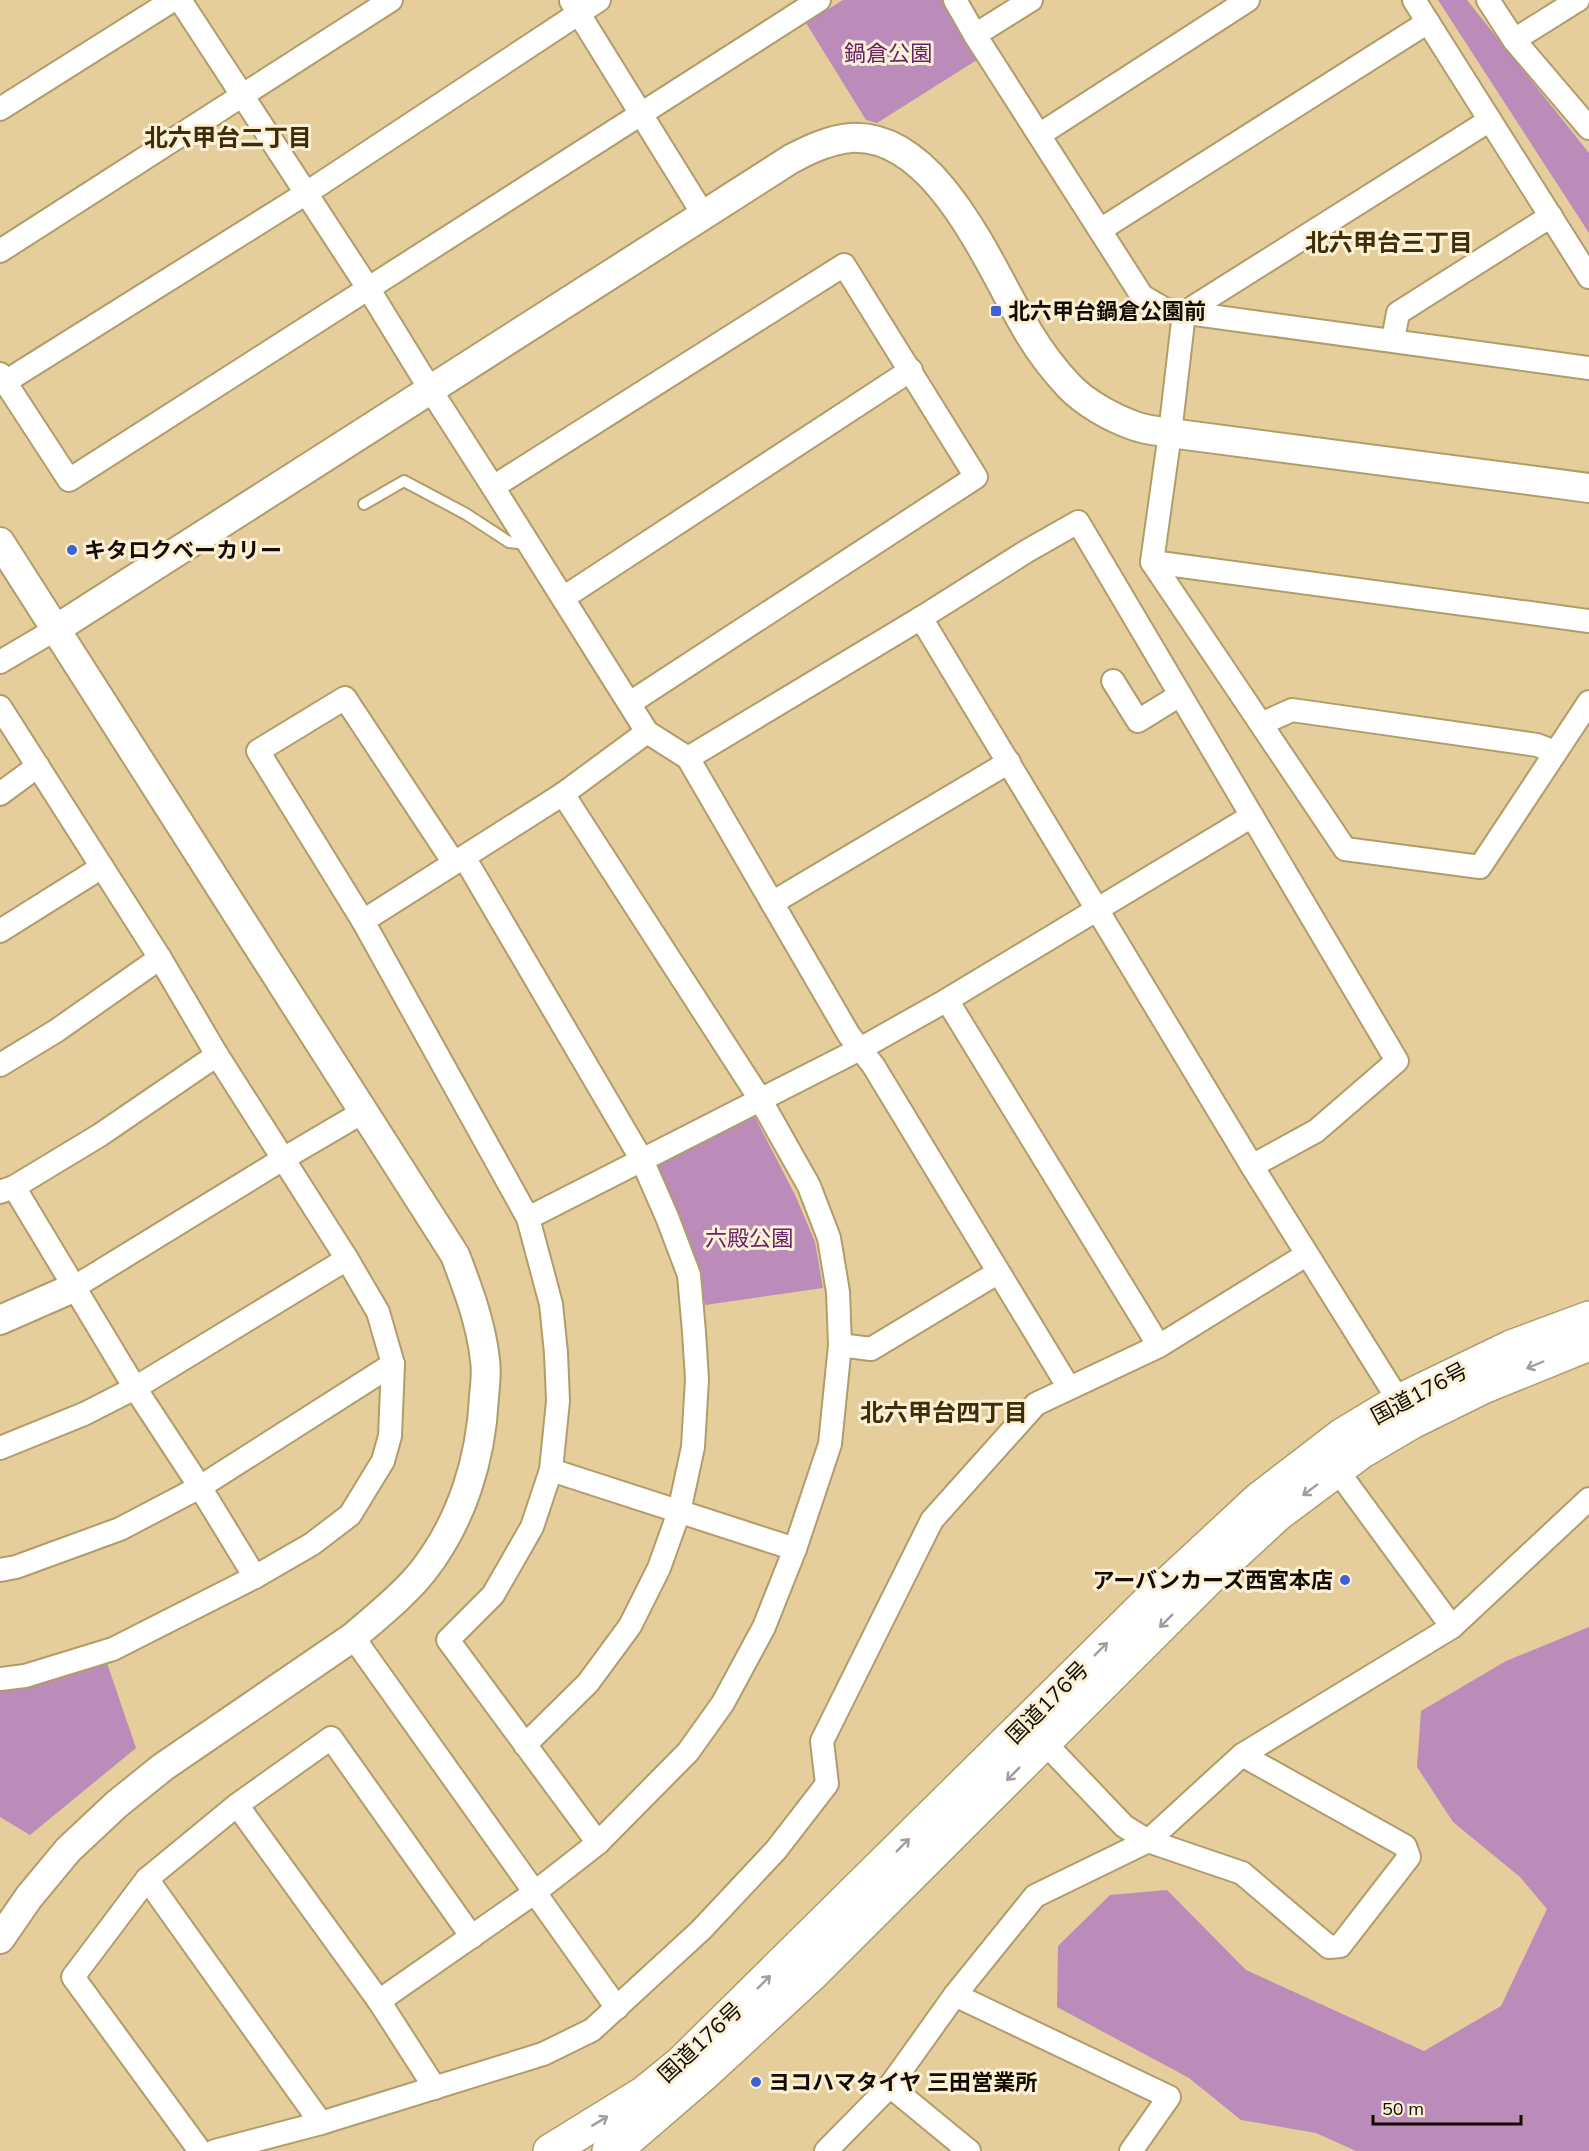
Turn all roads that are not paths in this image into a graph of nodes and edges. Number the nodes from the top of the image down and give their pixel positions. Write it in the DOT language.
graph roads {
  1 [pos="173,0"];
  2 [pos="180,0"];
  3 [pos="390,0"];
  4 [pos="598,0"];
  5 [pos="819,0"];
  6 [pos="956,0"];
  7 [pos="1031,0"];
  8 [pos="1248,0"];
  9 [pos="1414,0"];
  10 [pos="1488,0"];
  11 [pos="1578,0"];
  12 [pos="574,6"];
  13 [pos="1428,22"];
  14 [pos="975,35"];
  15 [pos="1514,40"];
  16 [pos="242,95"];
  17 [pos="0,109"];
  18 [pos="642,114"];
  19 [pos="1490,120"];
  20 [pos="1586,120"];
  21 [pos="1039,135"];
  22 [pos="305,194"];
  23 [pos="703,214"];
  24 [pos="1551,216"];
  25 [pos="1100,230"];
  26 [pos="0,251"];
  27 [pos="1589,277"];
  28 [pos="368,288"];
  29 [pos="1184,312"];
  30 [pos="1393,340"];
  31 [pos="1589,368"];
  32 [pos="911,370"];
  33 [pos="2,378"];
  34 [pos="430,389"];
  35 [pos="1170,433"];
  36 [pos="494,486"];
  37 [pos="1589,488"];
  38 [pos="364,504"];
  39 [pos="0,542"];
  40 [pos="530,544"];
  41 [pos="1152,562"];
  42 [pos="563,598"];
  43 [pos="921,618"];
  44 [pos="1589,621"];
  45 [pos="56,629"];
  46 [pos="0,662"];
  47 [pos="1113,681"];
  48 [pos="1180,695"];
  49 [pos="1589,702"];
  50 [pos="630,703"];
  51 [pos="0,708"];
  52 [pos="1261,724"];
  53 [pos="647,732"];
  54 [pos="1555,752"];
  55 [pos="688,758"];
  56 [pos="1009,762"];
  57 [pos="38,766"];
  58 [pos="0,794"];
  59 [pos="563,794"];
  60 [pos="1252,816"];
  61 [pos="459,860"];
  62 [pos="102,867"];
  63 [pos="772,903"];
  64 [pos="1099,910"];
  65 [pos="363,921"];
  66 [pos="0,931"];
  67 [pos="160,958"];
  68 [pos="948,1000"];
  69 [pos="860,1049"];
  70 [pos="216,1055"];
  71 [pos="0,1065"];
  72 [pos="760,1099"];
  73 [pos="363,1112"];
  74 [pos="283,1159"];
  75 [pos="642,1160"];
  76 [pos="1251,1166"];
  77 [pos="7,1190"];
  78 [pos="528,1218"];
  79 [pos="1306,1255"];
  80 [pos="347,1258"];
  81 [pos="997,1273"];
  82 [pos="73,1288"];
  83 [pos="1589,1318"];
  84 [pos="0,1320"];
  85 [pos="1589,1344"];
  86 [pos="840,1345"];
  87 [pos="1159,1346"];
  88 [pos="393,1364"];
  89 [pos="135,1388"];
  90 [pos="1069,1388"];
  91 [pos="1399,1401"];
  92 [pos="0,1448"];
  93 [pos="551,1470"];
  94 [pos="1337,1470"];
  95 [pos="200,1487"];
  96 [pos="1589,1499"];
  97 [pos="679,1512"];
  98 [pos="795,1549"];
  99 [pos="0,1570"];
  100 [pos="255,1577"];
  101 [pos="1452,1627"];
  102 [pos="353,1637"];
  103 [pos="0,1679"];
  104 [pos="1044,1742"];
  105 [pos="525,1745"];
  106 [pos="1242,1755"];
  107 [pos="237,1805"];
  108 [pos="1148,1841"];
  109 [pos="598,1843"];
  110 [pos="147,1879"];
  111 [pos="534,1893"];
  112 [pos="472,1937"];
  113 [pos="0,1939"];
  114 [pos="955,1995"];
  115 [pos="379,2001"];
  116 [pos="617,2008"];
  117 [pos="890,2086"];
  118 [pos="435,2088"];
  119 [pos="321,2123"];
  120 [pos="835,2147"];
  121 [pos="200,2151"];
  122 [pos="215,2151"];
  123 [pos="550,2151"];
  124 [pos="609,2151"];
  125 [pos="969,2151"];
  126 [pos="1131,2151"];
  1 -- 17 [label="street"];
  2 -- 16 [label="street"];
  3 -- 16 [label="street"];
  4 -- 12 [label="street"];
  5 -- 18 [label="street"];
  6 -- 14 [label="street"];
  7 -- 14 [label="street"];
  8 -- 21 [label="street"];
  9 -- 13 [label="street"];
  10 -- 15 [label="street"];
  11 -- 15 [label="street"];
  12 -- 18 [label="street"];
  12 -- 22 [label="street"];
  13 -- 19 [label="street"];
  13 -- 25 [label="street"];
  14 -- 21 [label="street"];
  15 -- 20 [label="street"];
  16 -- 22 [label="street"];
  16 -- 26 [label="street"];
  18 -- 23 [label="street"];
  18 -- 28 [label="street"];
  19 -- 24 [label="street"];
  19 -- 29 [label="street"];
  21 -- 25 [label="street"];
  22 -- 28 [label="street"];
  22 -- 33 [label="street"];
  23 -- 34 [label="street"];
  23 -- 35 [label="street"];
  24 -- 27 [label="street"];
  24 -- 30 [label="street"];
  25 -- 29 [label="street"];
  28 -- 33 [label="street"];
  28 -- 34 [label="street"];
  29 -- 30 [label="street"];
  29 -- 35 [label="street"];
  30 -- 31 [label="street"];
  32 -- 36 [label="street"];
  32 -- 42 [label="street"];
  32 -- 50 [label="street"];
  34 -- 36 [label="street"];
  34 -- 45 [label="street"];
  35 -- 37 [label="street"];
  35 -- 41 [label="street"];
  36 -- 40 [label="street"];
  38 -- 40 [label="lane"];
  39 -- 45 [label="street"];
  40 -- 42 [label="street"];
  41 -- 44 [label="street"];
  41 -- 52 [label="street"];
  42 -- 50 [label="street"];
  43 -- 48 [label="street"];
  43 -- 55 [label="street"];
  43 -- 56 [label="street"];
  45 -- 46 [label="street"];
  45 -- 73 [label="street"];
  47 -- 48 [label="street"];
  48 -- 60 [label="street"];
  49 -- 54 [label="street"];
  50 -- 53 [label="street"];
  51 -- 57 [label="street"];
  52 -- 54 [label="street"];
  52 -- 54 [label="street"];
  53 -- 55 [label="street"];
  53 -- 59 [label="street"];
  55 -- 63 [label="street"];
  56 -- 63 [label="street"];
  56 -- 64 [label="street"];
  57 -- 58 [label="street"];
  57 -- 62 [label="street"];
  59 -- 61 [label="street"];
  59 -- 72 [label="street"];
  60 -- 64 [label="street"];
  60 -- 76 [label="street"];
  61 -- 65 [label="street"];
  61 -- 65 [label="street"];
  61 -- 75 [label="street"];
  62 -- 66 [label="street"];
  62 -- 67 [label="street"];
  63 -- 69 [label="street"];
  64 -- 68 [label="street"];
  64 -- 76 [label="street"];
  65 -- 78 [label="street"];
  67 -- 70 [label="street"];
  67 -- 71 [label="street"];
  68 -- 69 [label="street"];
  68 -- 87 [label="street"];
  69 -- 72 [label="street"];
  69 -- 81 [label="street"];
  70 -- 74 [label="street"];
  70 -- 77 [label="street"];
  72 -- 75 [label="street"];
  72 -- 86 [label="street"];
  73 -- 74 [label="street"];
  73 -- 102 [label="street"];
  74 -- 80 [label="street"];
  74 -- 82 [label="street"];
  75 -- 78 [label="street"];
  75 -- 97 [label="street"];
  76 -- 79 [label="street"];
  77 -- 82 [label="street"];
  78 -- 93 [label="street"];
  79 -- 87 [label="street"];
  79 -- 91 [label="street"];
  80 -- 88 [label="street"];
  80 -- 89 [label="street"];
  81 -- 86 [label="street"];
  81 -- 90 [label="street"];
  82 -- 84 [label="street"];
  82 -- 89 [label="street"];
  83 -- 91 [label="highway, 国道176号"];
  85 -- 94 [label="highway, 国道176号, one-way"];
  86 -- 98 [label="street"];
  87 -- 90 [label="street"];
  88 -- 95 [label="street"];
  88 -- 100 [label="street"];
  89 -- 92 [label="street"];
  89 -- 95 [label="street"];
  90 -- 116 [label="street"];
  123 -- 91 [label="highway, 国道176号, one-way"];
  93 -- 97 [label="street"];
  93 -- 105 [label="street"];
  94 -- 101 [label="street"];
  94 -- 104 [label="highway, 国道176号, one-way"];
  95 -- 99 [label="street"];
  95 -- 100 [label="street"];
  96 -- 101 [label="street"];
  97 -- 98 [label="street"];
  97 -- 105 [label="street"];
  98 -- 109 [label="street"];
  100 -- 103 [label="street"];
  101 -- 106 [label="street"];
  102 -- 111 [label="street"];
  102 -- 113 [label="street"];
  104 -- 108 [label="street"];
  104 -- 124 [label="highway, 国道176号, one-way"];
  105 -- 109 [label="street"];
  106 -- 108 [label="street"];
  106 -- 108 [label="street"];
  107 -- 110 [label="street"];
  107 -- 112 [label="street"];
  107 -- 115 [label="street"];
  108 -- 114 [label="street"];
  109 -- 111 [label="street"];
  110 -- 119 [label="street"];
  110 -- 121 [label="street"];
  111 -- 112 [label="street"];
  111 -- 116 [label="street"];
  112 -- 115 [label="street"];
  114 -- 117 [label="street"];
  114 -- 126 [label="street"];
  115 -- 118 [label="street"];
  116 -- 118 [label="street"];
  117 -- 120 [label="street"];
  117 -- 125 [label="street"];
  118 -- 119 [label="street"];
  119 -- 122 [label="street"];
}
